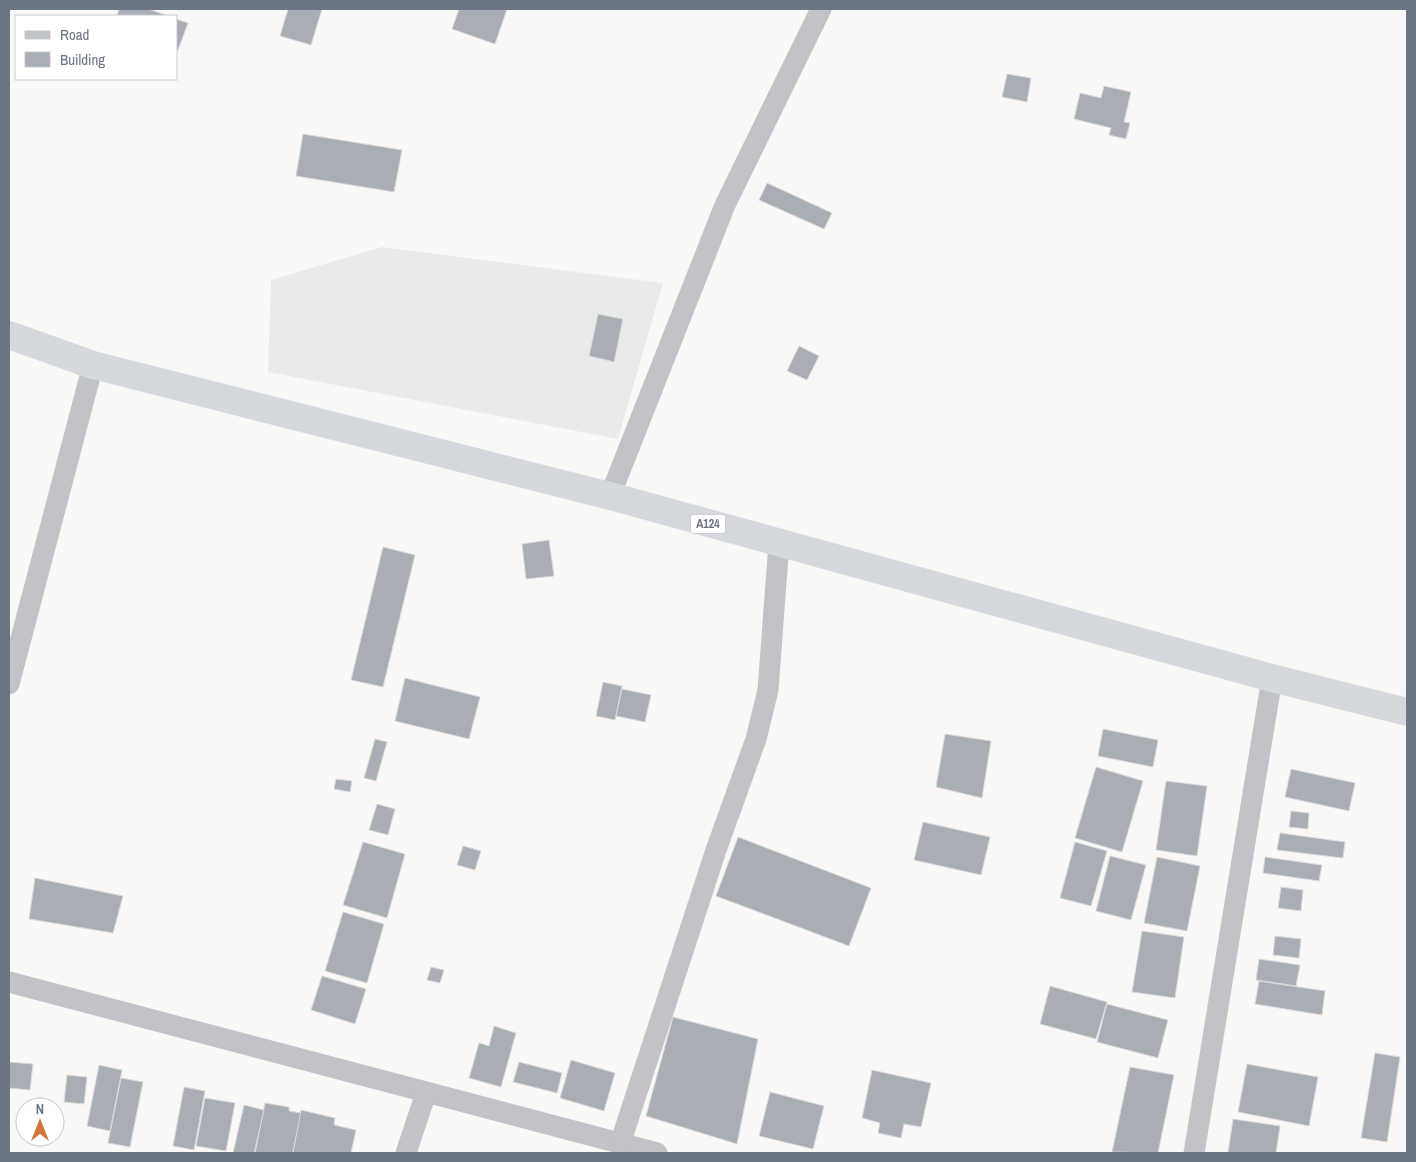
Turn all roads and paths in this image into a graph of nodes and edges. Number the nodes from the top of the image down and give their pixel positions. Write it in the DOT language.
graph roads {
  1 [pos="821,9"];
  2 [pos="9,335"];
  3 [pos="93,366"];
  4 [pos="610,496"];
  5 [pos="779,543"];
  6 [pos="1272,678"];
  7 [pos="9,684"];
  8 [pos="1407,712"];
  9 [pos="9,982"];
  10 [pos="426,1093"];
  11 [pos="620,1144"];
  12 [pos="406,1153"];
  13 [pos="657,1153"];
  14 [pos="1194,1153"];
  1 -- 4 [label="street"];
  2 -- 3 [label="highway, A124"];
  3 -- 4 [label="highway, A124"];
  3 -- 7 [label="street"];
  4 -- 5 [label="highway, A124"];
  5 -- 6 [label="highway, A124"];
  5 -- 11 [label="street"];
  6 -- 8 [label="highway, A124"];
  6 -- 14 [label="street"];
  9 -- 10 [label="street"];
  10 -- 11 [label="street"];
  10 -- 12 [label="street"];
  11 -- 13 [label="street"];
}
